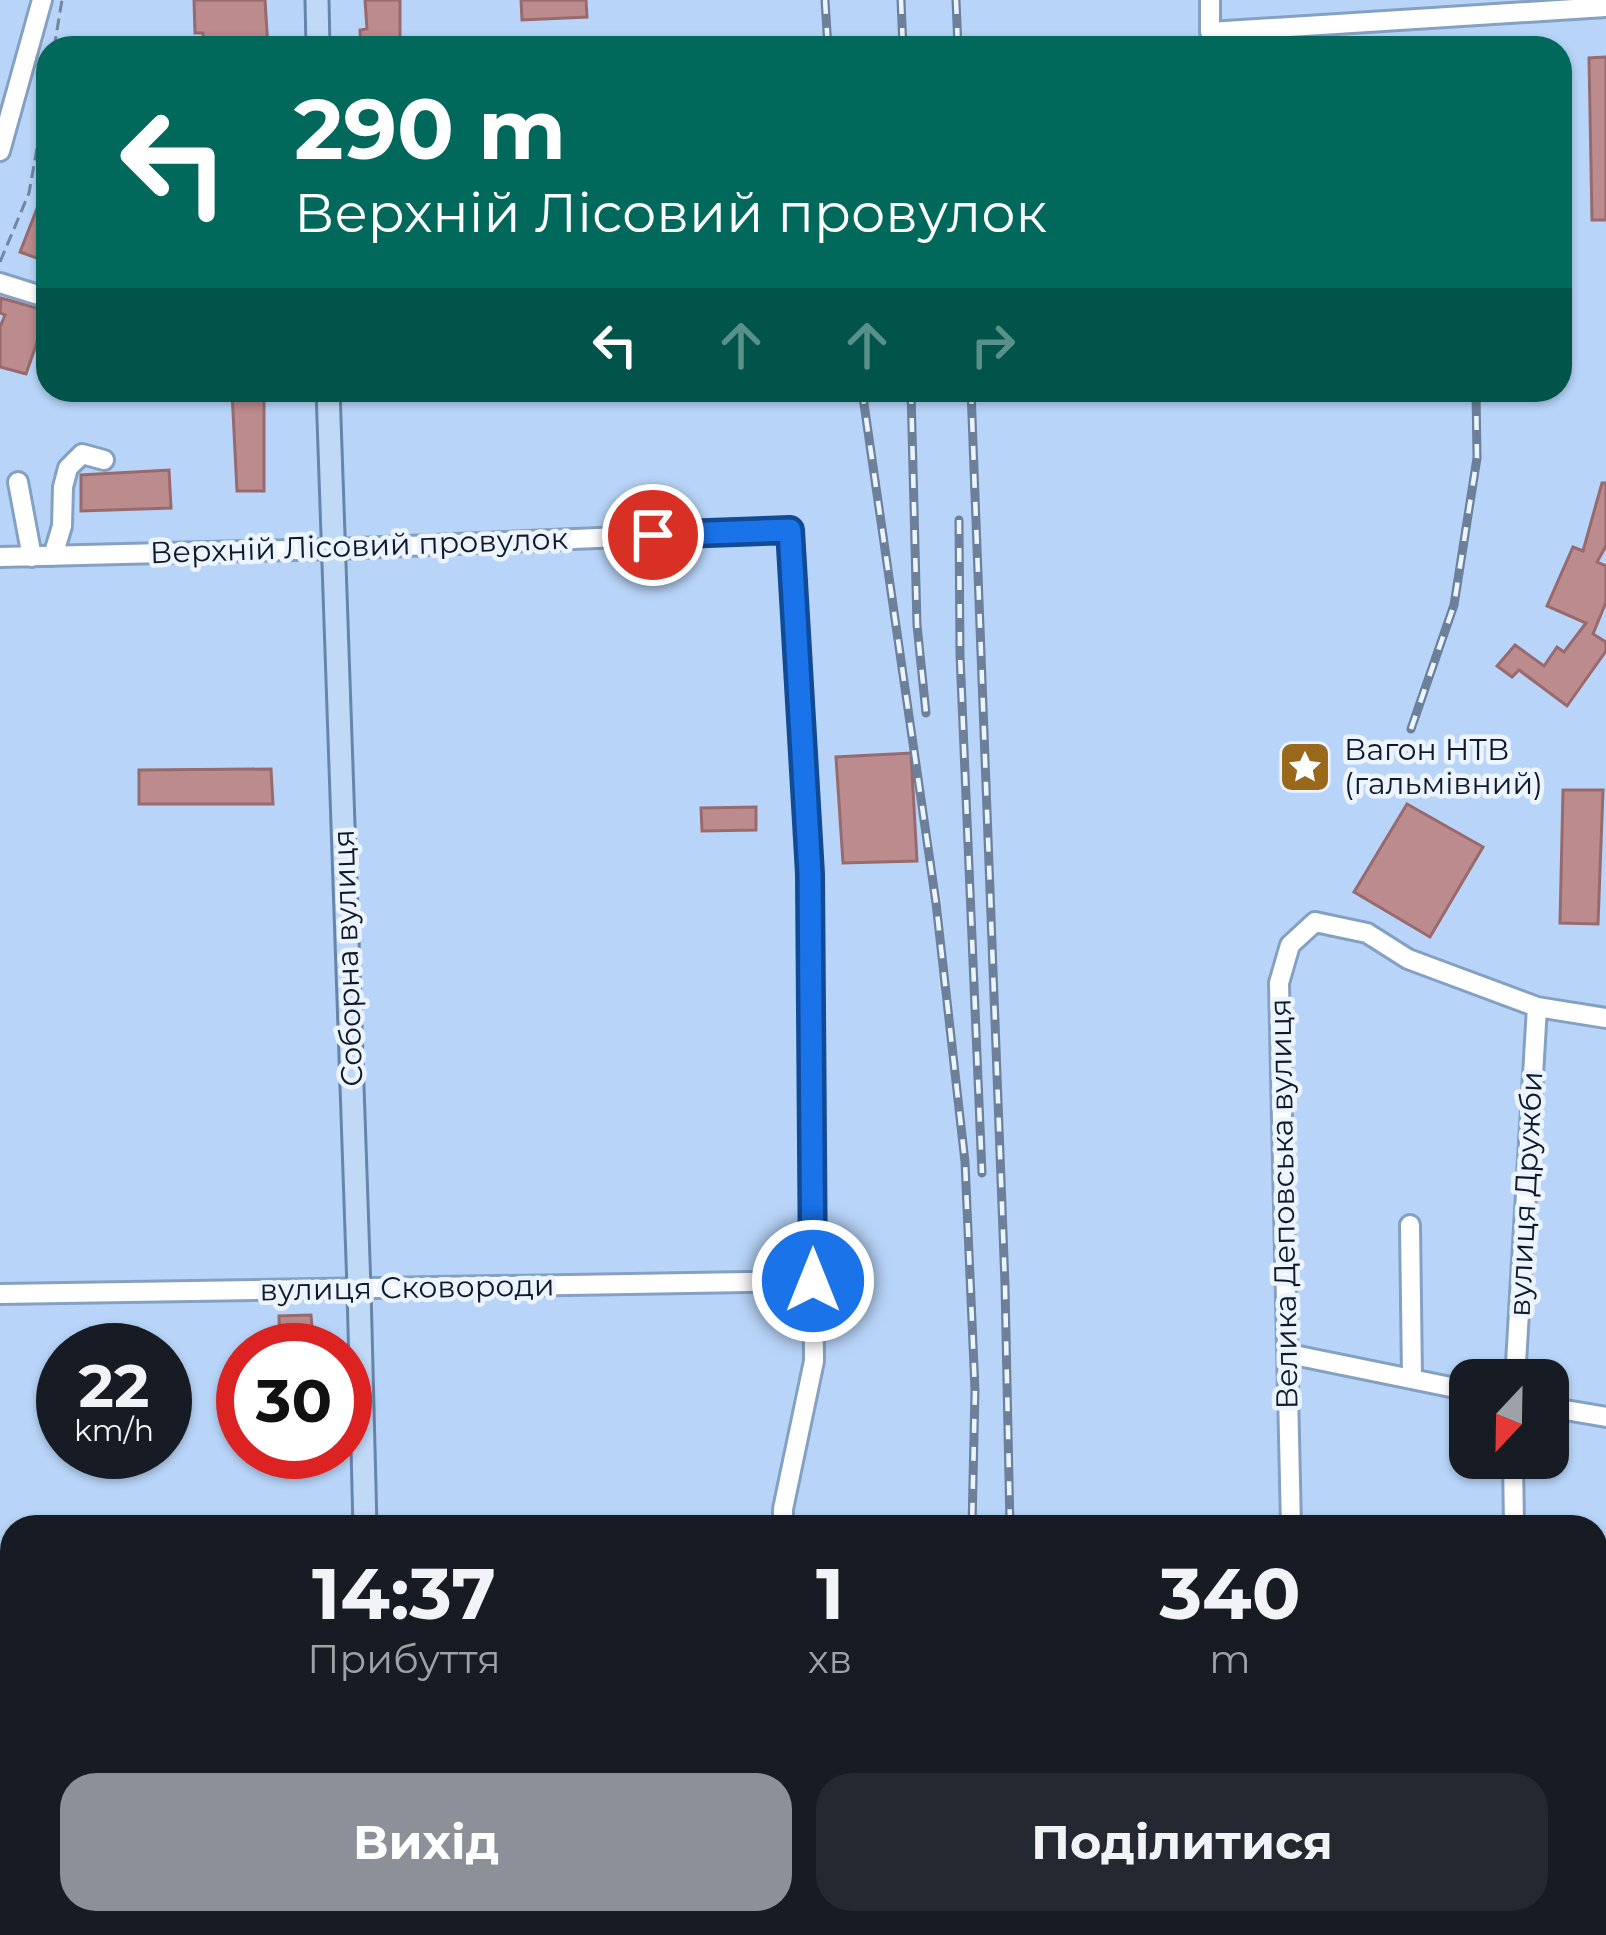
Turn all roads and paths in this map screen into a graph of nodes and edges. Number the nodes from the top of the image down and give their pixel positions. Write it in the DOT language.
graph roads {
  1 [pos="42,0"];
  2 [pos="62,0"];
  3 [pos="317,0"];
  4 [pos="1210,0"];
  5 [pos="1606,7"];
  6 [pos="56,36"];
  7 [pos="318,36"];
  8 [pos="0,151"];
  9 [pos="36,155"];
  10 [pos="0,262"];
  11 [pos="0,283"];
  12 [pos="36,294"];
  13 [pos="328,402"];
  14 [pos="104,460"];
  15 [pos="18,482"];
  16 [pos="334,549"];
  17 [pos="32,556"];
  18 [pos="53,556"];
  19 [pos="0,557"];
  20 [pos="1537,1007"];
  21 [pos="1606,1018"];
  22 [pos="1410,1225"];
  23 [pos="813,1281"];
  24 [pos="359,1289"];
  25 [pos="0,1294"];
  26 [pos="1288,1354"];
  27 [pos="1516,1359"];
  28 [pos="1412,1378"];
  29 [pos="1449,1386"];
  30 [pos="1569,1411"];
  31 [pos="1606,1417"];
  32 [pos="1514,1479"];
  33 [pos="364,1515"];
  34 [pos="783,1515"];
  35 [pos="1291,1515"];
  36 [pos="1514,1515"];
  1 -- 8 [label="street"];
  2 -- 6 [label="path"];
  3 -- 7 [label="main road"];
  4 -- 5 [label="street"];
  9 -- 10 [label="path"];
  11 -- 12 [label="street"];
  13 -- 16 [label="main road, Соборна вулиця"];
  14 -- 18 [label="street"];
  15 -- 17 [label="street"];
  16 -- 18 [label="street, Верхній Лісовий провулок"];
  16 -- 23 [label="street, Верхній Лісовий провулок"];
  16 -- 24 [label="main road, Соборна вулиця"];
  17 -- 18 [label="street, Верхній Лісовий провулок"];
  17 -- 19 [label="street, Верхній Лісовий провулок"];
  20 -- 21 [label="street"];
  20 -- 26 [label="street, Велика Деповська вулиця"];
  20 -- 27 [label="street, вулиця Дружби"];
  22 -- 28 [label="street"];
  23 -- 24 [label="street, вулиця Сковороди"];
  23 -- 34 [label="street"];
  24 -- 25 [label="street, вулиця Сковороди"];
  24 -- 33 [label="main road, Соборна вулиця"];
  26 -- 28 [label="street"];
  26 -- 35 [label="street, Велика Деповська вулиця"];
  28 -- 29 [label="street"];
  30 -- 31 [label="street"];
  32 -- 36 [label="street"];
}
